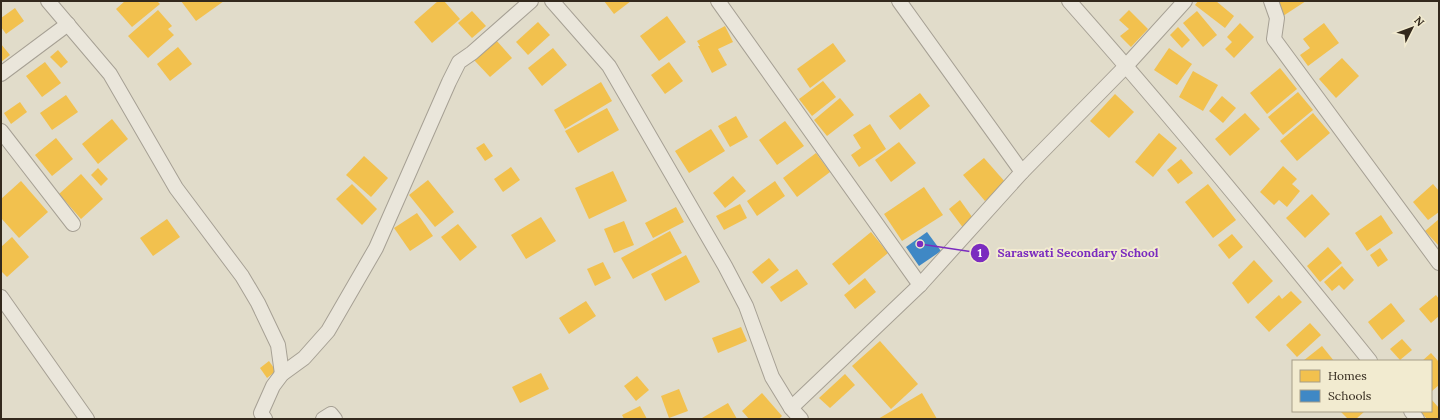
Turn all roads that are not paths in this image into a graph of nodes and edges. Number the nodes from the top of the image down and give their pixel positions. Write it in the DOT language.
graph roads {
  1 [pos="48,1"];
  2 [pos="531,1"];
  3 [pos="552,1"];
  4 [pos="718,1"];
  5 [pos="899,1"];
  6 [pos="1069,1"];
  7 [pos="1185,1"];
  8 [pos="1271,1"];
  9 [pos="68,24"];
  10 [pos="1126,66"];
  11 [pos="1,74"];
  12 [pos="1,131"];
  13 [pos="1022,172"];
  14 [pos="74,224"];
  15 [pos="1439,264"];
  16 [pos="920,284"];
  17 [pos="1,297"];
  18 [pos="1369,360"];
  19 [pos="282,374"];
  20 [pos="791,408"];
  21 [pos="87,419"];
  22 [pos="265,419"];
  23 [pos="323,419"];
  24 [pos="335,419"];
  25 [pos="801,419"];
  1 -- 9 [label="street"];
  2 -- 19 [label="street"];
  3 -- 20 [label="street"];
  4 -- 16 [label="street"];
  5 -- 13 [label="street"];
  6 -- 10 [label="street"];
  7 -- 10 [label="street"];
  8 -- 15 [label="street"];
  9 -- 11 [label="street"];
  9 -- 19 [label="street"];
  10 -- 13 [label="street"];
  10 -- 18 [label="street"];
  12 -- 14 [label="street"];
  13 -- 16 [label="street"];
  16 -- 20 [label="street"];
  17 -- 21 [label="street"];
  19 -- 22 [label="street"];
  20 -- 25 [label="street"];
  23 -- 24 [label="street"];
}
